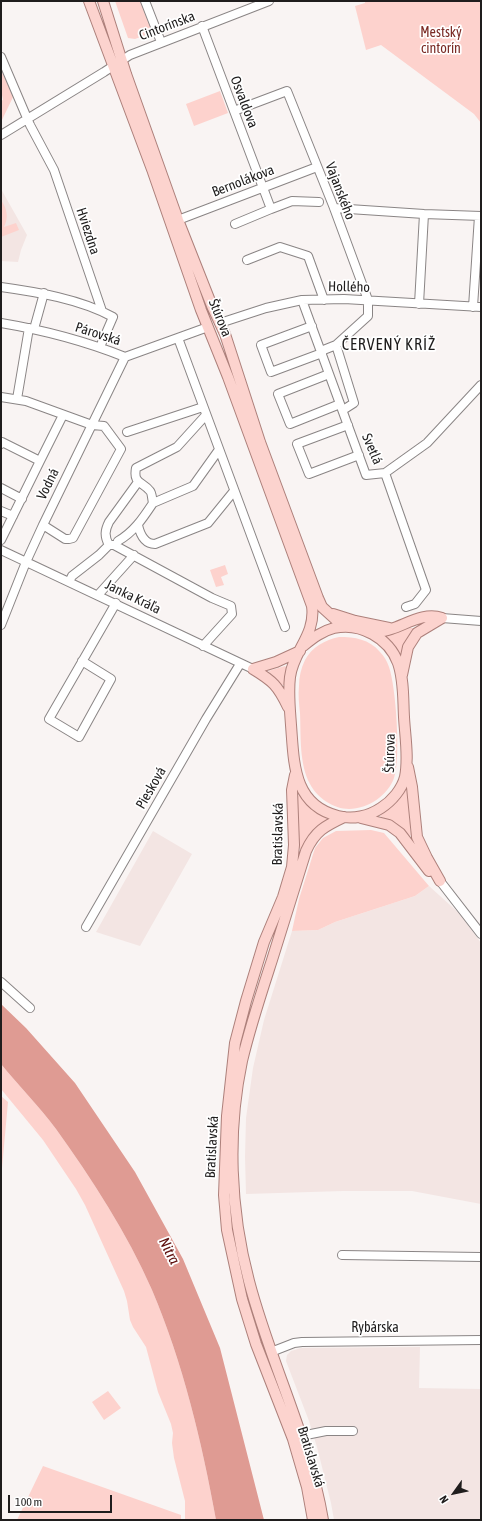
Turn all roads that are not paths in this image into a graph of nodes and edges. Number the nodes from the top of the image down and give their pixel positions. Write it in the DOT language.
graph roads {
  1 [pos="89,1"];
  2 [pos="103,1"];
  3 [pos="146,1"];
  4 [pos="269,1"];
  5 [pos="202,26"];
  6 [pos="161,42"];
  7 [pos="1,57"];
  8 [pos="117,63"];
  9 [pos="234,111"];
  10 [pos="28,119"];
  11 [pos="1,135"];
  12 [pos="317,167"];
  13 [pos="263,187"];
  14 [pos="320,202"];
  15 [pos="334,208"];
  16 [pos="271,209"];
  17 [pos="424,214"];
  18 [pos="480,216"];
  19 [pos="178,220"];
  20 [pos="235,224"];
  21 [pos="247,260"];
  22 [pos="1,287"];
  23 [pos="44,293"];
  24 [pos="302,300"];
  25 [pos="324,300"];
  26 [pos="368,300"];
  27 [pos="419,304"];
  28 [pos="477,307"];
  29 [pos="102,311"];
  30 [pos="1,323"];
  31 [pos="220,323"];
  32 [pos="312,326"];
  33 [pos="208,327"];
  34 [pos="32,328"];
  35 [pos="178,338"];
  36 [pos="336,345"];
  37 [pos="100,347"];
  38 [pos="321,352"];
  39 [pos="125,357"];
  40 [pos="329,374"];
  41 [pos="481,385"];
  42 [pos="1,397"];
  43 [pos="17,399"];
  44 [pos="203,407"];
  45 [pos="342,407"];
  46 [pos="63,415"];
  47 [pos="206,415"];
  48 [pos="92,425"];
  49 [pos="348,425"];
  50 [pos="127,432"];
  51 [pos="1,444"];
  52 [pos="218,451"];
  53 [pos="359,455"];
  54 [pos="40,461"];
  55 [pos="385,474"];
  56 [pos="136,478"];
  57 [pos="1,488"];
  58 [pos="234,491"];
  59 [pos="22,499"];
  60 [pos="153,503"];
  61 [pos="1,511"];
  62 [pos="13,516"];
  63 [pos="43,525"];
  64 [pos="138,525"];
  65 [pos="1,540"];
  66 [pos="118,541"];
  67 [pos="109,545"];
  68 [pos="1,550"];
  69 [pos="134,555"];
  70 [pos="26,562"];
  71 [pos="69,582"];
  72 [pos="98,595"];
  73 [pos="116,603"];
  74 [pos="406,607"];
  75 [pos="329,613"];
  76 [pos="442,618"];
  77 [pos="481,621"];
  78 [pos="1,625"];
  79 [pos="285,627"];
  80 [pos="344,627"];
  81 [pos="391,629"];
  82 [pos="372,633"];
  83 [pos="203,646"];
  84 [pos="302,648"];
  85 [pos="82,661"];
  86 [pos="240,664"];
  87 [pos="253,669"];
  88 [pos="402,676"];
  89 [pos="290,713"];
  90 [pos="407,762"];
  91 [pos="295,773"];
  92 [pos="344,817"];
  93 [pos="357,817"];
  94 [pos="440,881"];
  95 [pos="86,927"];
  96 [pos="481,934"];
  97 [pos="255,973"];
  98 [pos="1,982"];
  99 [pos="30,1008"];
  100 [pos="247,1040"];
  101 [pos="342,1254"];
  102 [pos="481,1257"];
  103 [pos="244,1260"];
  104 [pos="233,1261"];
  105 [pos="479,1340"];
  106 [pos="256,1344"];
  107 [pos="271,1352"];
  108 [pos="266,1368"];
  109 [pos="353,1431"];
  110 [pos="297,1437"];
  111 [pos="313,1520"];
  112 [pos="323,1520"];
  1 -- 8 [label="main road, Štúrova"];
  2 -- 8 [label="main road, Štúrova"];
  3 -- 6 [label="street"];
  4 -- 5 [label="street, Cintorínska"];
  5 -- 6 [label="street, Cintorínska"];
  5 -- 9 [label="street, Osvaldova"];
  6 -- 8 [label="street, Cintorínska"];
  7 -- 10 [label="street, Hviezdna"];
  8 -- 10 [label="street, Cintorínska"];
  8 -- 19 [label="main road, Štúrova"];
  8 -- 33 [label="main road, Štúrova"];
  9 -- 12 [label="street, Vajanského"];
  9 -- 13 [label="street, Osvaldova"];
  10 -- 11 [label="street, Cintorínska"];
  10 -- 29 [label="street, Hviezdna"];
  12 -- 13 [label="street, Bernolákova"];
  12 -- 15 [label="street, Vajanského"];
  13 -- 16 [label="street, Osvaldova"];
  13 -- 19 [label="street, Bernolákova"];
  14 -- 16 [label="street"];
  15 -- 17 [label="street"];
  15 -- 26 [label="street, Vajanského"];
  16 -- 20 [label="street"];
  17 -- 18 [label="street"];
  17 -- 27 [label="street"];
  18 -- 28 [label="street"];
  19 -- 31 [label="main road, Štúrova"];
  21 -- 25 [label="street"];
  22 -- 23 [label="street"];
  23 -- 29 [label="street"];
  23 -- 34 [label="street"];
  24 -- 25 [label="street, Hollého"];
  24 -- 31 [label="street, Hollého"];
  24 -- 32 [label="street, Svetlá"];
  25 -- 26 [label="street, Hollého"];
  26 -- 27 [label="street, Hollého"];
  26 -- 36 [label="street"];
  27 -- 28 [label="street, Hollého"];
  29 -- 37 [label="street, Hviezdna"];
  30 -- 34 [label="street, Párovská"];
  31 -- 33 [label="main road"];
  31 -- 75 [label="main road, Štúrova"];
  32 -- 38 [label="street, Svetlá"];
  32 -- 38 [label="street"];
  33 -- 35 [label="street, Párovská"];
  33 -- 84 [label="main road, Štúrova"];
  34 -- 37 [label="street, Párovská"];
  34 -- 43 [label="street"];
  35 -- 39 [label="street, Párovská"];
  35 -- 44 [label="street"];
  36 -- 38 [label="street"];
  36 -- 45 [label="street"];
  37 -- 39 [label="street, Párovská"];
  38 -- 40 [label="street, Svetlá"];
  39 -- 48 [label="street, Vodná"];
  40 -- 45 [label="street, Svetlá"];
  40 -- 45 [label="street"];
  41 -- 55 [label="street"];
  42 -- 43 [label="street"];
  43 -- 46 [label="street"];
  44 -- 47 [label="street"];
  44 -- 50 [label="street"];
  45 -- 49 [label="street, Svetlá"];
  46 -- 48 [label="street"];
  46 -- 54 [label="street"];
  47 -- 52 [label="street"];
  47 -- 56 [label="street"];
  48 -- 63 [label="street, Vodná"];
  48 -- 63 [label="street"];
  49 -- 53 [label="street, Svetlá"];
  49 -- 53 [label="street"];
  51 -- 54 [label="street"];
  52 -- 58 [label="street"];
  52 -- 60 [label="street"];
  53 -- 55 [label="street, Svetlá"];
  54 -- 59 [label="street"];
  55 -- 74 [label="street, Svetlá"];
  56 -- 60 [label="street"];
  56 -- 67 [label="street"];
  57 -- 59 [label="street"];
  58 -- 64 [label="street"];
  58 -- 79 [label="street"];
  59 -- 62 [label="street"];
  60 -- 64 [label="street"];
  61 -- 62 [label="street"];
  62 -- 65 [label="street"];
  63 -- 70 [label="street, Vodná"];
  64 -- 66 [label="street"];
  67 -- 69 [label="street"];
  67 -- 71 [label="street"];
  68 -- 70 [label="street, Janka Kráľa"];
  69 -- 72 [label="street"];
  69 -- 83 [label="street"];
  70 -- 71 [label="street, Janka Kráľa"];
  70 -- 78 [label="street, Vodná"];
  71 -- 72 [label="street, Janka Kráľa"];
  72 -- 73 [label="street, Janka Kráľa"];
  73 -- 83 [label="street, Janka Kráľa"];
  73 -- 85 [label="street"];
  75 -- 80 [label="main road, Štúrova"];
  75 -- 81 [label="main road"];
  76 -- 77 [label="street"];
  76 -- 81 [label="main road"];
  76 -- 88 [label="main road"];
  80 -- 82 [label="main road, Štúrova"];
  80 -- 84 [label="main road, Štúrova"];
  81 -- 82 [label="main road"];
  82 -- 88 [label="main road, Štúrova"];
  83 -- 86 [label="street, Janka Kráľa"];
  84 -- 87 [label="main road"];
  84 -- 89 [label="main road, Štúrova"];
  85 -- 85 [label="street"];
  86 -- 87 [label="street, Janka Kráľa"];
  86 -- 95 [label="street, Piesková"];
  87 -- 89 [label="main road"];
  88 -- 90 [label="main road, Štúrova"];
  89 -- 91 [label="main road, Štúrova"];
  90 -- 93 [label="main road, Štúrova"];
  90 -- 94 [label="main road"];
  91 -- 92 [label="main road, Štúrova"];
  91 -- 97 [label="main road, Bratislavská"];
  92 -- 93 [label="main road, Štúrova"];
  92 -- 100 [label="main road, Bratislavská"];
  93 -- 94 [label="main road"];
  94 -- 96 [label="street"];
  97 -- 100 [label="main road"];
  97 -- 104 [label="main road, Bratislavská"];
  98 -- 99 [label="street"];
  100 -- 103 [label="main road, Bratislavská"];
  101 -- 102 [label="street"];
  103 -- 104 [label="main road"];
  103 -- 107 [label="main road, Bratislavská"];
  104 -- 106 [label="main road, Bratislavská"];
  105 -- 107 [label="street, Rybárska"];
  106 -- 107 [label="main road"];
  106 -- 108 [label="main road, Bratislavská"];
  107 -- 108 [label="main road"];
  107 -- 110 [label="main road, Bratislavská"];
  108 -- 110 [label="main road, Bratislavská"];
  109 -- 110 [label="street"];
  110 -- 111 [label="main road, Bratislavská"];
  110 -- 112 [label="main road, Bratislavská"];
}
